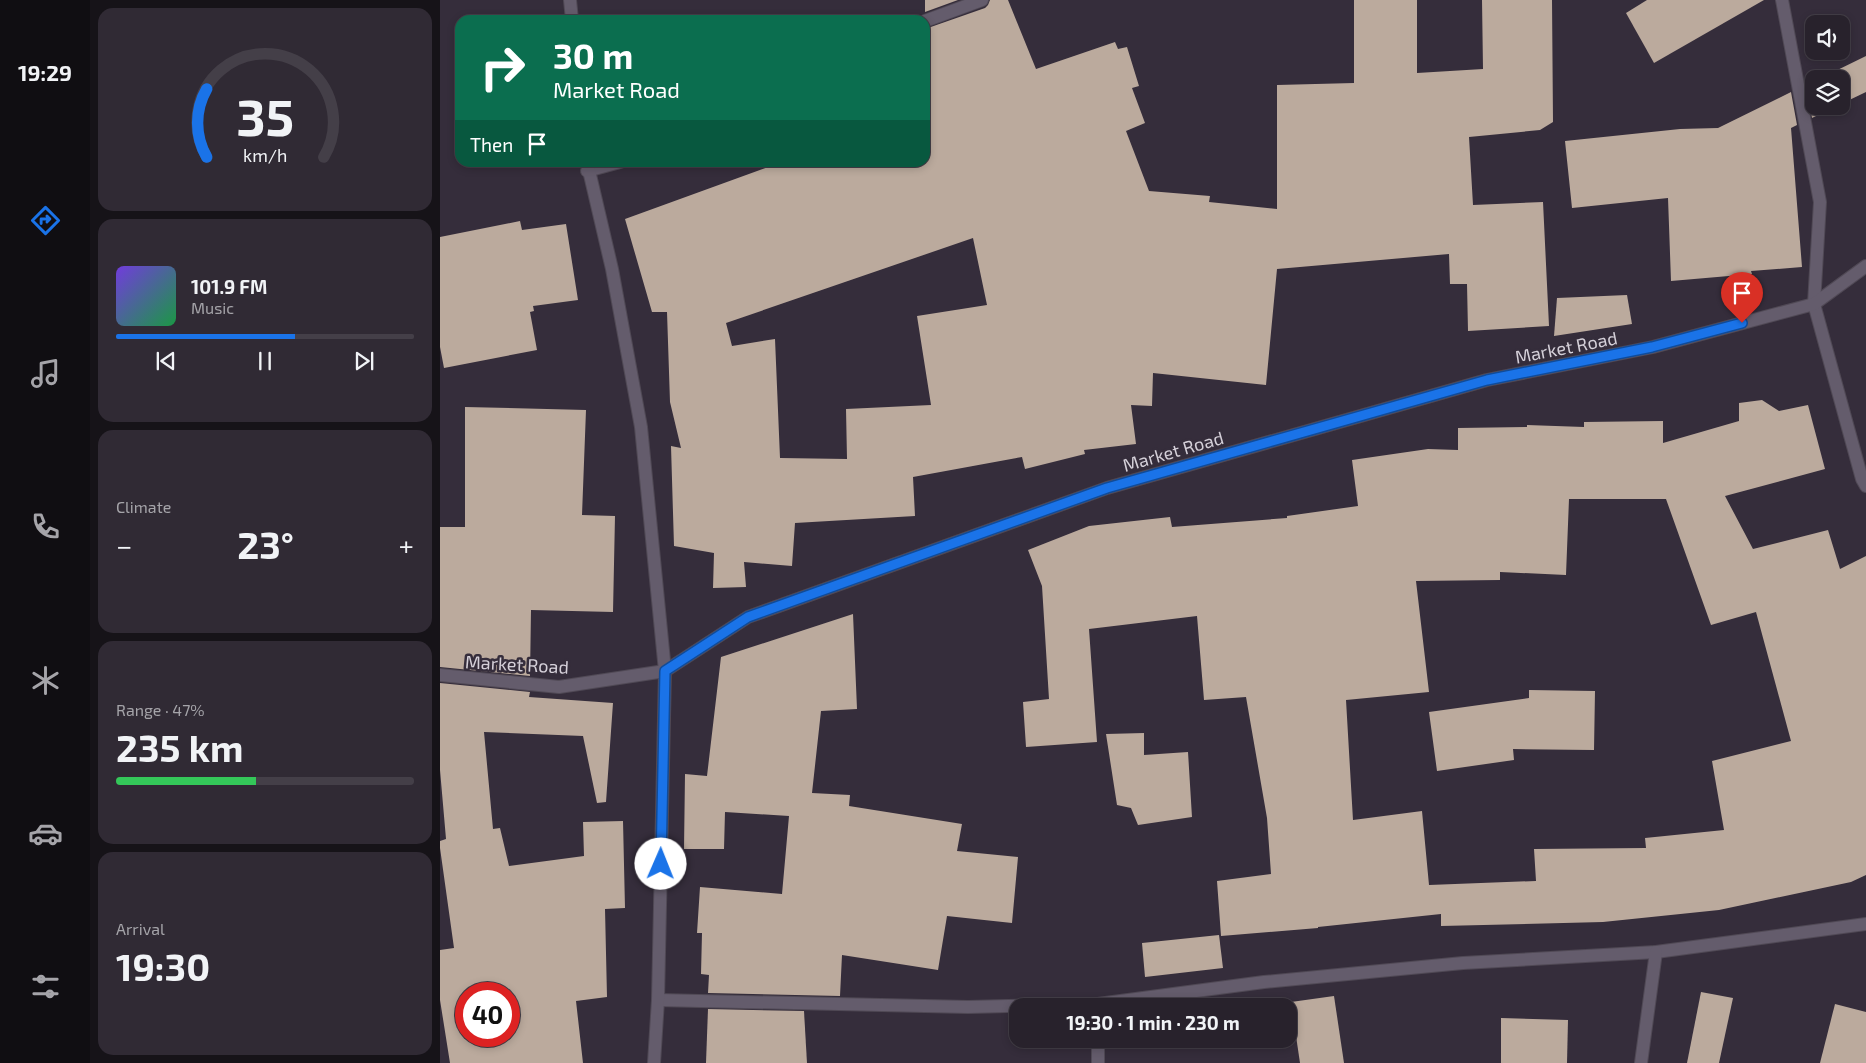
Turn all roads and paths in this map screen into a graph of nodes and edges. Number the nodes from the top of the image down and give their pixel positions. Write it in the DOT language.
graph roads {
  1 [pos="570,0"];
  2 [pos="982,0"];
  3 [pos="1782,0"];
  4 [pos="572,15"];
  5 [pos="930,19"];
  6 [pos="587,167"];
  7 [pos="1866,266"];
  8 [pos="1814,304"];
  9 [pos="1866,486"];
  10 [pos="665,671"];
  11 [pos="440,675"];
  12 [pos="1866,924"];
  13 [pos="1656,952"];
  14 [pos="1149,998"];
  15 [pos="658,1000"];
  16 [pos="1009,1007"];
  17 [pos="1098,1048"];
  18 [pos="654,1063"];
  19 [pos="1098,1063"];
  20 [pos="1641,1063"];
  1 -- 4 [label="street"];
  2 -- 5 [label="street"];
  3 -- 8 [label="street"];
  6 -- 10 [label="street"];
  7 -- 8 [label="street, Market Road"];
  8 -- 9 [label="street"];
  8 -- 10 [label="street, Market Road"];
  10 -- 11 [label="street, Market Road"];
  10 -- 15 [label="street"];
  12 -- 13 [label="street"];
  13 -- 14 [label="street"];
  13 -- 20 [label="street"];
  15 -- 16 [label="street"];
  15 -- 18 [label="street"];
  17 -- 19 [label="street"];
}
